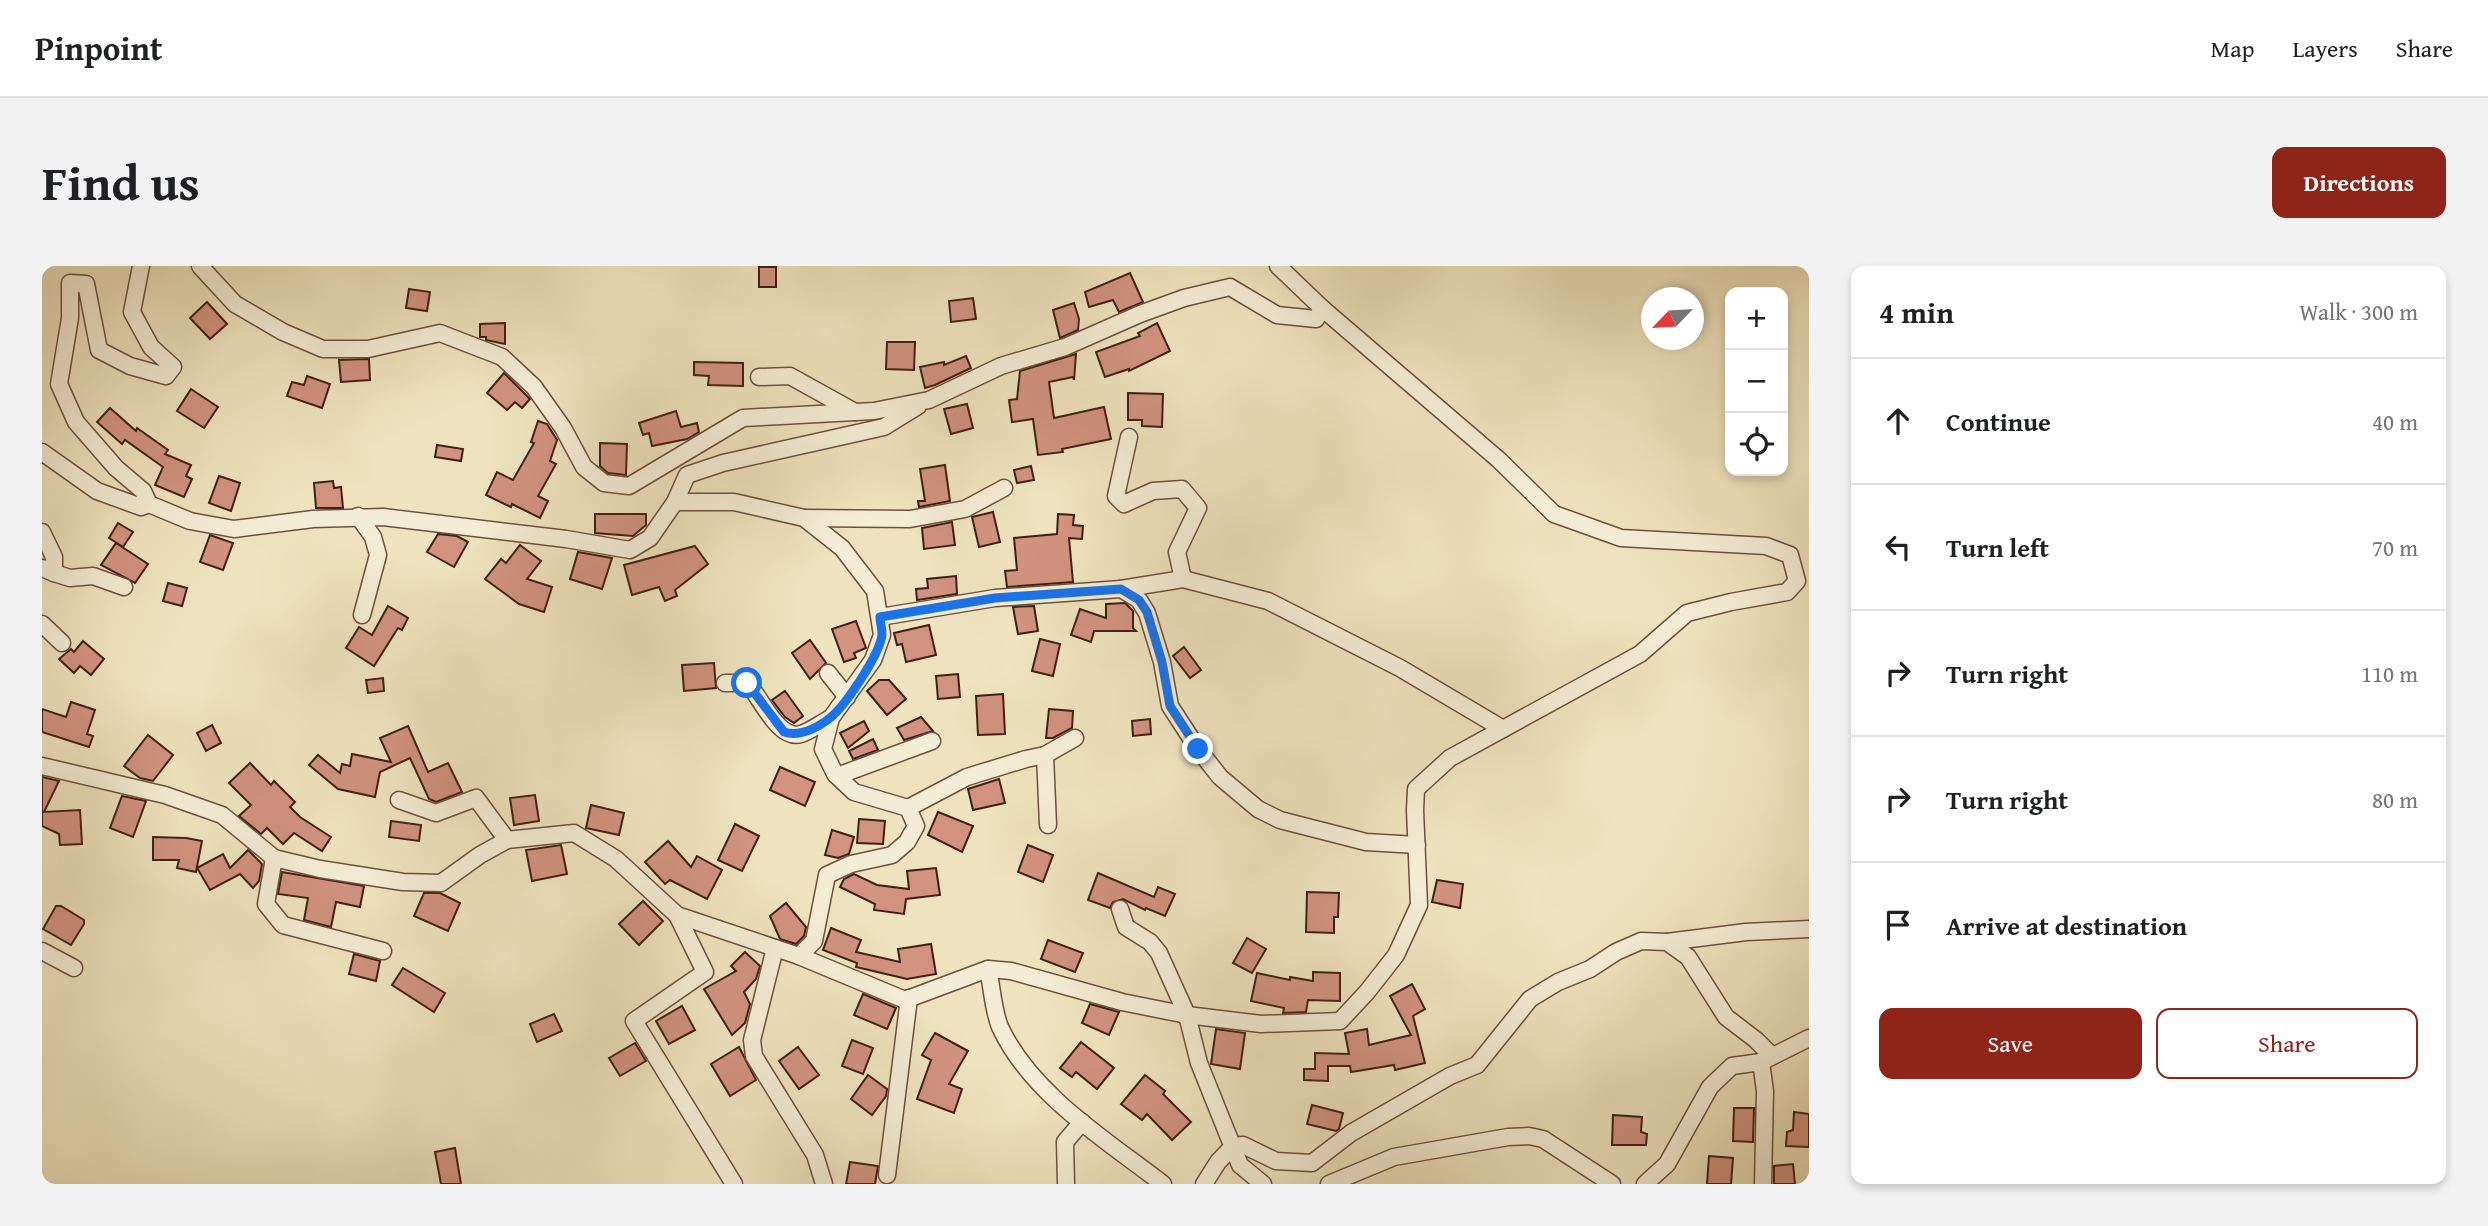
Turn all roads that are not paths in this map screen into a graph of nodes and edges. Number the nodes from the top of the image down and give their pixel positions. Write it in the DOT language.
graph roads {
  1 [pos="141,266"];
  2 [pos="200,266"];
  3 [pos="1278,266"];
  4 [pos="1323,309"];
  5 [pos="759,377"];
  6 [pos="929,400"];
  7 [pos="855,412"];
  8 [pos="1129,436"];
  9 [pos="42,452"];
  10 [pos="1004,488"];
  11 [pos="675,502"];
  12 [pos="149,504"];
  13 [pos="358,516"];
  14 [pos="804,518"];
  15 [pos="42,532"];
  16 [pos="48,571"];
  17 [pos="1184,579"];
  18 [pos="124,587"];
  19 [pos="1121,589"];
  20 [pos="362,615"];
  21 [pos="880,617"];
  22 [pos="42,624"];
  23 [pos="62,643"];
  24 [pos="828,673"];
  25 [pos="725,683"];
  26 [pos="847,697"];
  27 [pos="831,718"];
  28 [pos="1503,729"];
  29 [pos="1075,738"];
  30 [pos="932,741"];
  31 [pos="1045,755"];
  32 [pos="42,766"];
  33 [pos="837,776"];
  34 [pos="399,800"];
  35 [pos="908,808"];
  36 [pos="1048,825"];
  37 [pos="508,841"];
  38 [pos="1417,845"];
  39 [pos="274,858"];
  40 [pos="1120,909"];
  41 [pos="677,915"];
  42 [pos="1809,929"];
  43 [pos="1667,942"];
  44 [pos="775,948"];
  45 [pos="42,951"];
  46 [pos="383,951"];
  47 [pos="799,956"];
  48 [pos="74,968"];
  49 [pos="988,968"];
  50 [pos="909,998"];
  51 [pos="1187,1015"];
  52 [pos="1809,1038"];
  53 [pos="1766,1059"];
  54 [pos="1082,1122"];
  55 [pos="1233,1146"];
  56 [pos="887,1174"];
  57 [pos="734,1184"];
  58 [pos="824,1184"];
  59 [pos="1066,1184"];
  60 [pos="1163,1184"];
  61 [pos="1204,1184"];
  62 [pos="1263,1184"];
  63 [pos="1329,1184"];
  64 [pos="1612,1184"];
  65 [pos="1645,1184"];
  66 [pos="1763,1184"];
  1 -- 12 [label="street"];
  2 -- 7 [label="street"];
  3 -- 4 [label="street"];
  4 -- 6 [label="street"];
  4 -- 28 [label="street"];
  5 -- 7 [label="street"];
  6 -- 7 [label="street"];
  6 -- 11 [label="street"];
  8 -- 17 [label="street"];
  9 -- 12 [label="street"];
  10 -- 14 [label="street"];
  11 -- 13 [label="street"];
  11 -- 14 [label="street"];
  12 -- 13 [label="street"];
  13 -- 20 [label="street"];
  14 -- 21 [label="street"];
  15 -- 16 [label="street"];
  16 -- 18 [label="street"];
  17 -- 19 [label="street"];
  17 -- 28 [label="street"];
  19 -- 21 [label="street"];
  19 -- 38 [label="street"];
  21 -- 26 [label="street"];
  22 -- 23 [label="street"];
  24 -- 26 [label="street"];
  25 -- 27 [label="street"];
  26 -- 27 [label="street"];
  27 -- 33 [label="street"];
  28 -- 38 [label="street"];
  29 -- 31 [label="street"];
  30 -- 33 [label="street"];
  31 -- 35 [label="street"];
  31 -- 36 [label="street"];
  32 -- 39 [label="street"];
  33 -- 35 [label="street"];
  34 -- 37 [label="street"];
  35 -- 47 [label="street"];
  37 -- 39 [label="street"];
  37 -- 41 [label="street"];
  38 -- 51 [label="street"];
  39 -- 46 [label="street"];
  40 -- 51 [label="street"];
  41 -- 44 [label="street"];
  41 -- 57 [label="street"];
  42 -- 43 [label="street"];
  43 -- 53 [label="street"];
  43 -- 55 [label="street"];
  44 -- 47 [label="street"];
  44 -- 58 [label="street"];
  45 -- 48 [label="street"];
  47 -- 50 [label="street"];
  49 -- 50 [label="street"];
  49 -- 51 [label="street"];
  49 -- 54 [label="street"];
  50 -- 56 [label="street"];
  51 -- 55 [label="street"];
  52 -- 53 [label="street"];
  53 -- 65 [label="street"];
  53 -- 66 [label="street"];
  54 -- 59 [label="street"];
  54 -- 60 [label="street"];
  55 -- 61 [label="street"];
  55 -- 62 [label="street"];
  63 -- 64 [label="street"];
}
